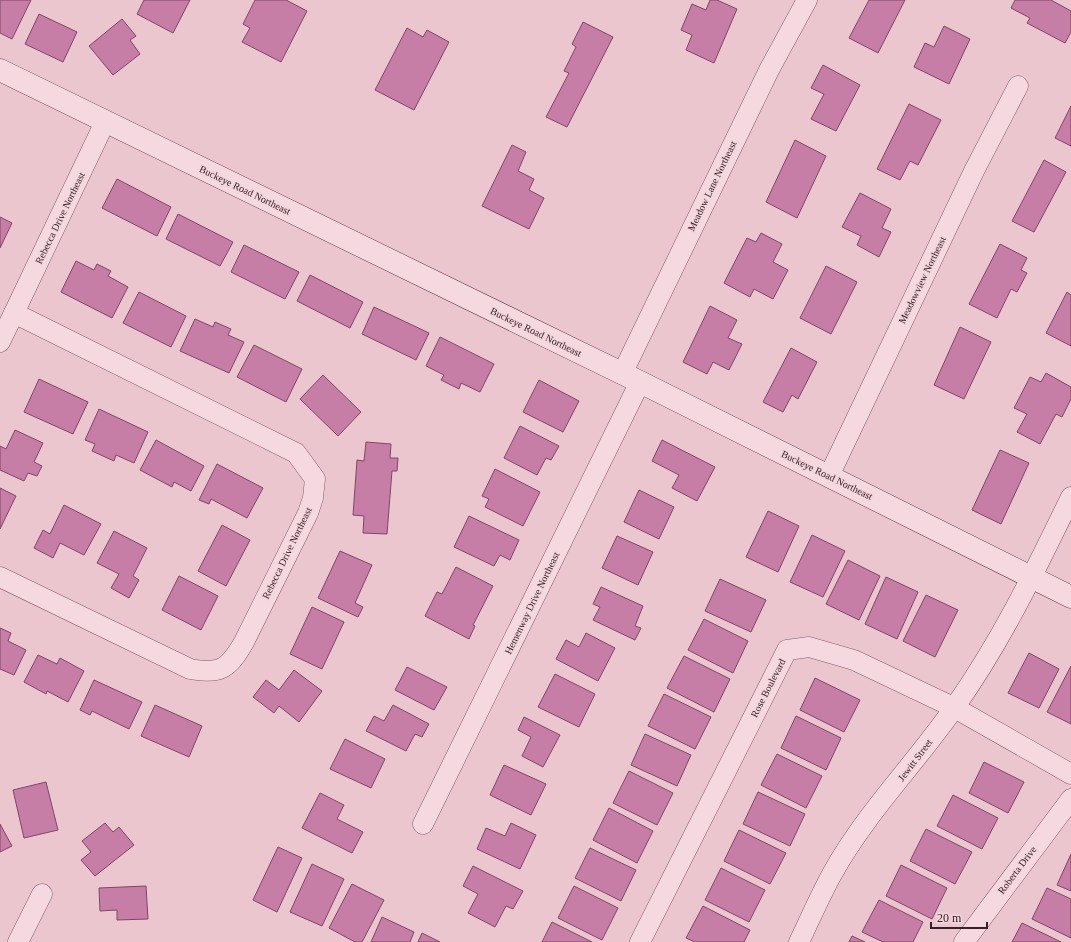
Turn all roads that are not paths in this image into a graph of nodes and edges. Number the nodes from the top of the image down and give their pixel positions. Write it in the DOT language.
graph roads {
  1 [pos="807,0"];
  2 [pos="0,70"];
  3 [pos="1018,86"];
  4 [pos="105,122"];
  5 [pos="14,313"];
  6 [pos="0,342"];
  7 [pos="631,378"];
  8 [pos="829,476"];
  9 [pos="1071,497"];
  10 [pos="0,577"];
  11 [pos="1032,578"];
  12 [pos="1071,597"];
  13 [pos="954,708"];
  14 [pos="1071,774"];
  15 [pos="1071,799"];
  16 [pos="424,824"];
  17 [pos="42,894"];
  18 [pos="18,942"];
  19 [pos="640,942"];
  20 [pos="799,942"];
  21 [pos="964,942"];
  1 -- 7 [label="street, Meadow Lane Northeast"];
  2 -- 4 [label="street, Buckeye Road Northeast"];
  3 -- 8 [label="street, Meadowview Northeast"];
  4 -- 5 [label="street, Rebecca Drive Northeast"];
  4 -- 7 [label="street, Buckeye Road Northeast"];
  5 -- 6 [label="street, Rebecca Drive Northeast"];
  5 -- 10 [label="street, Rebecca Drive Northeast"];
  7 -- 8 [label="street, Buckeye Road Northeast"];
  7 -- 16 [label="street, Hemenway Drive Northeast"];
  8 -- 11 [label="street, Buckeye Road Northeast"];
  9 -- 11 [label="street, Jewitt Street"];
  11 -- 12 [label="street, Buckeye Road Northeast"];
  11 -- 13 [label="street, Jewitt Street"];
  13 -- 14 [label="street, Rose Boulevard"];
  13 -- 19 [label="street, Rose Boulevard"];
  13 -- 20 [label="street, Jewitt Street"];
  15 -- 21 [label="street, Roberta Drive"];
  17 -- 18 [label="street"];
}
